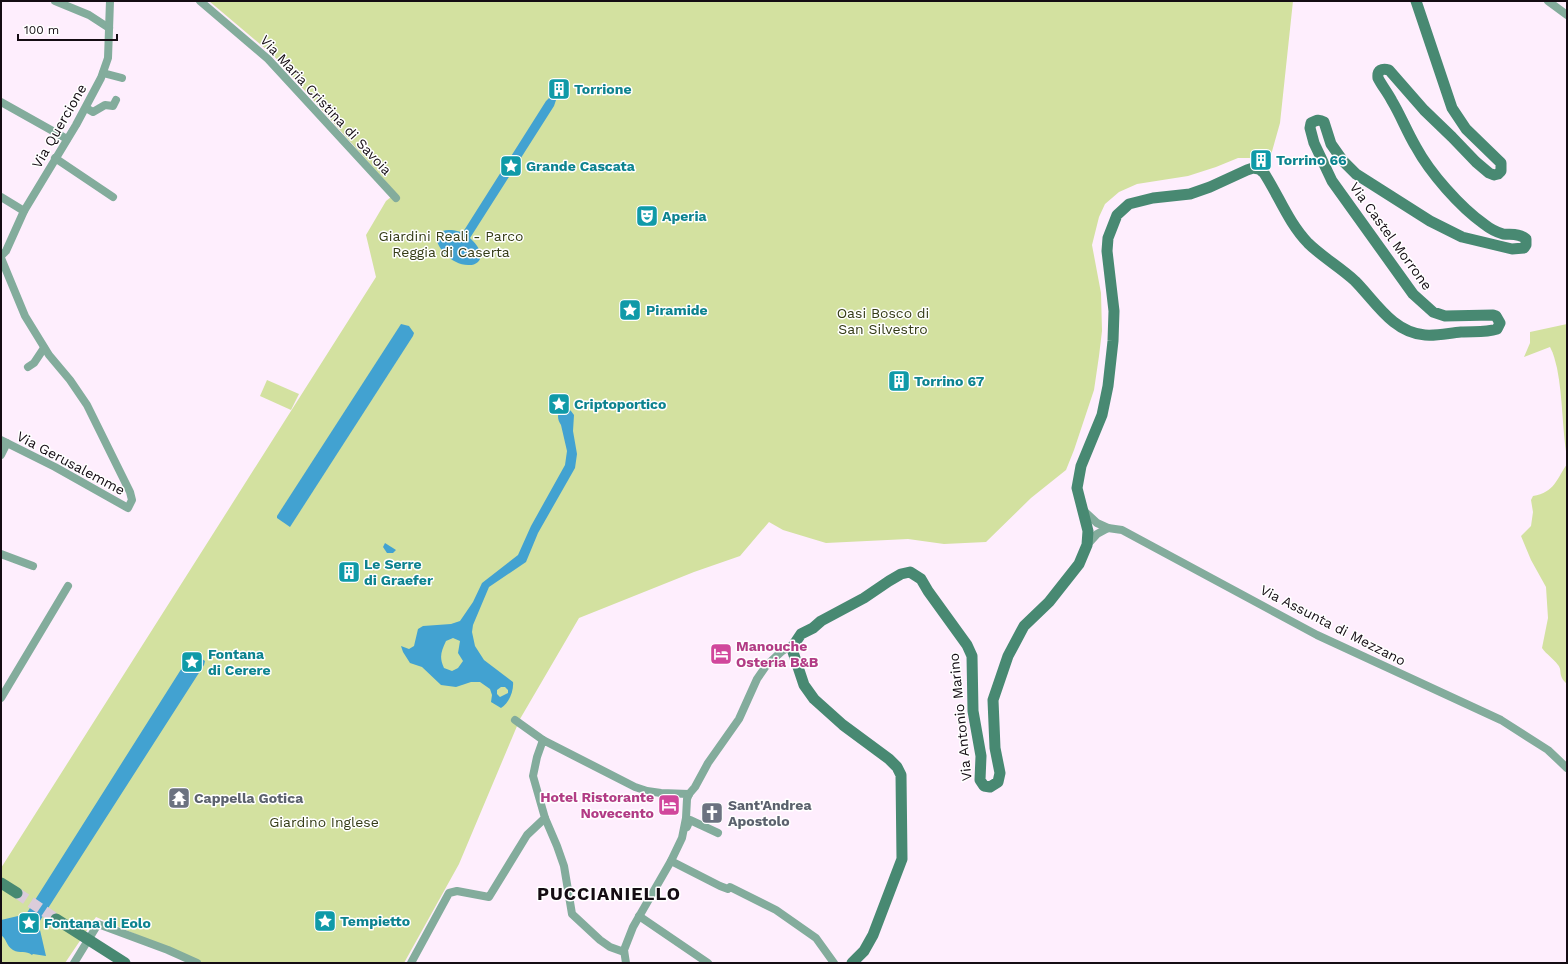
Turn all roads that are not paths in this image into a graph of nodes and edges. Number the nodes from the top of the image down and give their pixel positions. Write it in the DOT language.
graph roads {
  1 [pos="56,1"];
  2 [pos="110,1"];
  3 [pos="200,1"];
  4 [pos="1416,1"];
  5 [pos="1548,1"];
  6 [pos="1567,15"];
  7 [pos="109,28"];
  8 [pos="103,73"];
  9 [pos="122,78"];
  10 [pos="116,100"];
  11 [pos="1,102"];
  12 [pos="86,108"];
  13 [pos="67,139"];
  14 [pos="56,158"];
  15 [pos="1,197"];
  16 [pos="113,197"];
  17 [pos="396,198"];
  18 [pos="24,211"];
  19 [pos="1,257"];
  20 [pos="44,348"];
  21 [pos="28,367"];
  22 [pos="4,442"];
  23 [pos="1,455"];
  24 [pos="1082,509"];
  25 [pos="1108,528"];
  26 [pos="1086,545"];
  27 [pos="1,554"];
  28 [pos="33,566"];
  29 [pos="68,586"];
  30 [pos="795,643"];
  31 [pos="1,698"];
  32 [pos="515,720"];
  33 [pos="543,740"];
  34 [pos="1567,768"];
  35 [pos="688,794"];
  36 [pos="545,818"];
  37 [pos="684,831"];
  38 [pos="718,833"];
  39 [pos="671,861"];
  40 [pos="1,883"];
  41 [pos="16,893"];
  42 [pos="638,916"];
  43 [pos="56,919"];
  44 [pos="88,941"];
  45 [pos="624,952"];
  46 [pos="74,963"];
  47 [pos="124,963"];
  48 [pos="197,963"];
  49 [pos="411,963"];
  50 [pos="626,963"];
  51 [pos="708,963"];
  52 [pos="834,963"];
  53 [pos="852,963"];
  1 -- 7 [label="street"];
  2 -- 7 [label="street, Via Quercione"];
  3 -- 17 [label="street, Via Maria Cristina di Savoia"];
  4 -- 24 [label="street, Via Castel Morrone"];
  5 -- 6 [label="street"];
  7 -- 8 [label="street, Via Quercione"];
  8 -- 9 [label="street"];
  8 -- 12 [label="street, Via Quercione"];
  10 -- 12 [label="street"];
  11 -- 13 [label="street"];
  12 -- 13 [label="street, Via Quercione"];
  13 -- 14 [label="street, Via Quercione"];
  14 -- 16 [label="street"];
  14 -- 18 [label="street, Via Quercione"];
  15 -- 18 [label="street"];
  18 -- 19 [label="street, Via Quercione"];
  19 -- 20 [label="street"];
  20 -- 21 [label="street"];
  20 -- 22 [label="street, Via Gerusalemme"];
  22 -- 23 [label="street"];
  24 -- 25 [label="street"];
  24 -- 26 [label="street, Via Antonio Marino"];
  25 -- 26 [label="street"];
  25 -- 34 [label="street, Via Assunta di Mezzano"];
  26 -- 30 [label="street, Via Antonio Marino"];
  27 -- 28 [label="street"];
  29 -- 31 [label="street"];
  30 -- 35 [label="street"];
  30 -- 53 [label="street"];
  32 -- 33 [label="street"];
  33 -- 35 [label="street"];
  33 -- 36 [label="street"];
  35 -- 37 [label="street"];
  36 -- 45 [label="street"];
  36 -- 49 [label="street"];
  37 -- 38 [label="street"];
  37 -- 39 [label="street"];
  39 -- 42 [label="street"];
  39 -- 52 [label="street"];
  40 -- 41 [label="street"];
  42 -- 45 [label="street"];
  42 -- 51 [label="street"];
  43 -- 44 [label="street"];
  44 -- 46 [label="street"];
  44 -- 47 [label="street"];
  44 -- 48 [label="street"];
  45 -- 50 [label="street"];
}
